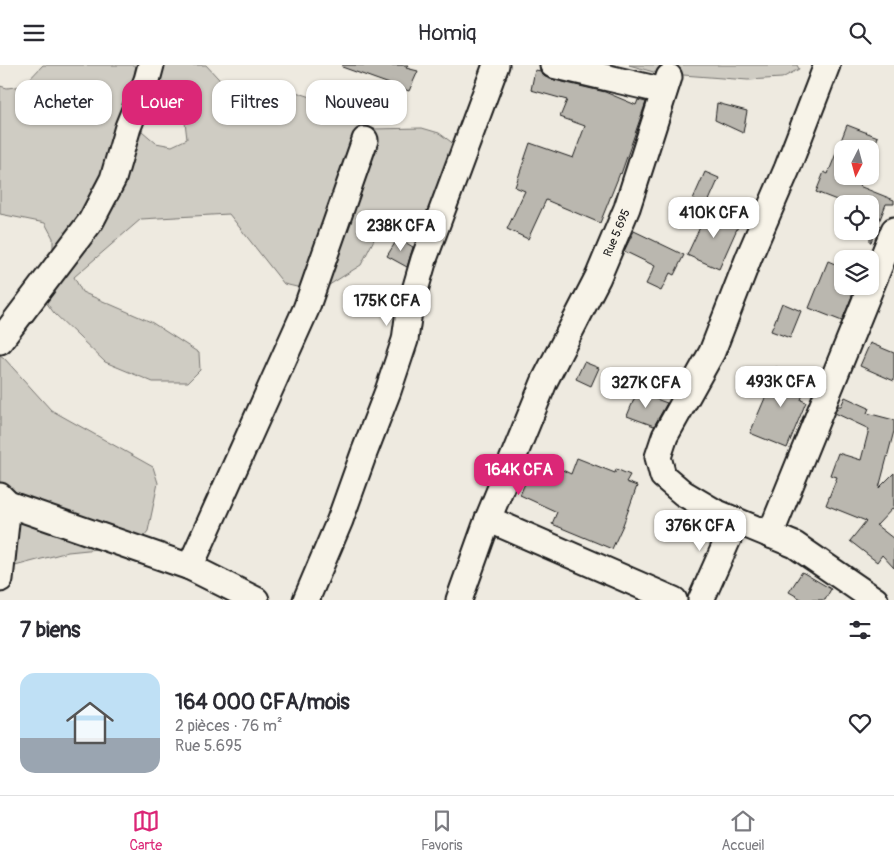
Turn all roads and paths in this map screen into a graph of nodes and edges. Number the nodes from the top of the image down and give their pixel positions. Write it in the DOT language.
graph roads {
  1 [pos="151,65"];
  2 [pos="496,65"];
  3 [pos="553,65"];
  4 [pos="828,65"];
  5 [pos="365,141"];
  6 [pos="894,230"];
  7 [pos="0,341"];
  8 [pos="4,501"];
  9 [pos="488,519"];
  10 [pos="736,521"];
  11 [pos="770,535"];
  12 [pos="190,567"];
  13 [pos="0,579"];
  14 [pos="256,600"];
  15 [pos="306,600"];
  16 [pos="459,600"];
  17 [pos="674,600"];
  18 [pos="701,600"];
  19 [pos="875,600"];
  1 -- 7 [label="street"];
  2 -- 15 [label="street"];
  3 -- 9 [label="street, Rue 5.695"];
  4 -- 10 [label="street"];
  5 -- 12 [label="street"];
  6 -- 11 [label="street"];
  8 -- 12 [label="street"];
  8 -- 13 [label="street"];
  9 -- 16 [label="street, Rue 5.695"];
  9 -- 17 [label="street"];
  10 -- 11 [label="street"];
  10 -- 18 [label="street"];
  11 -- 19 [label="street"];
  12 -- 14 [label="street"];
}
